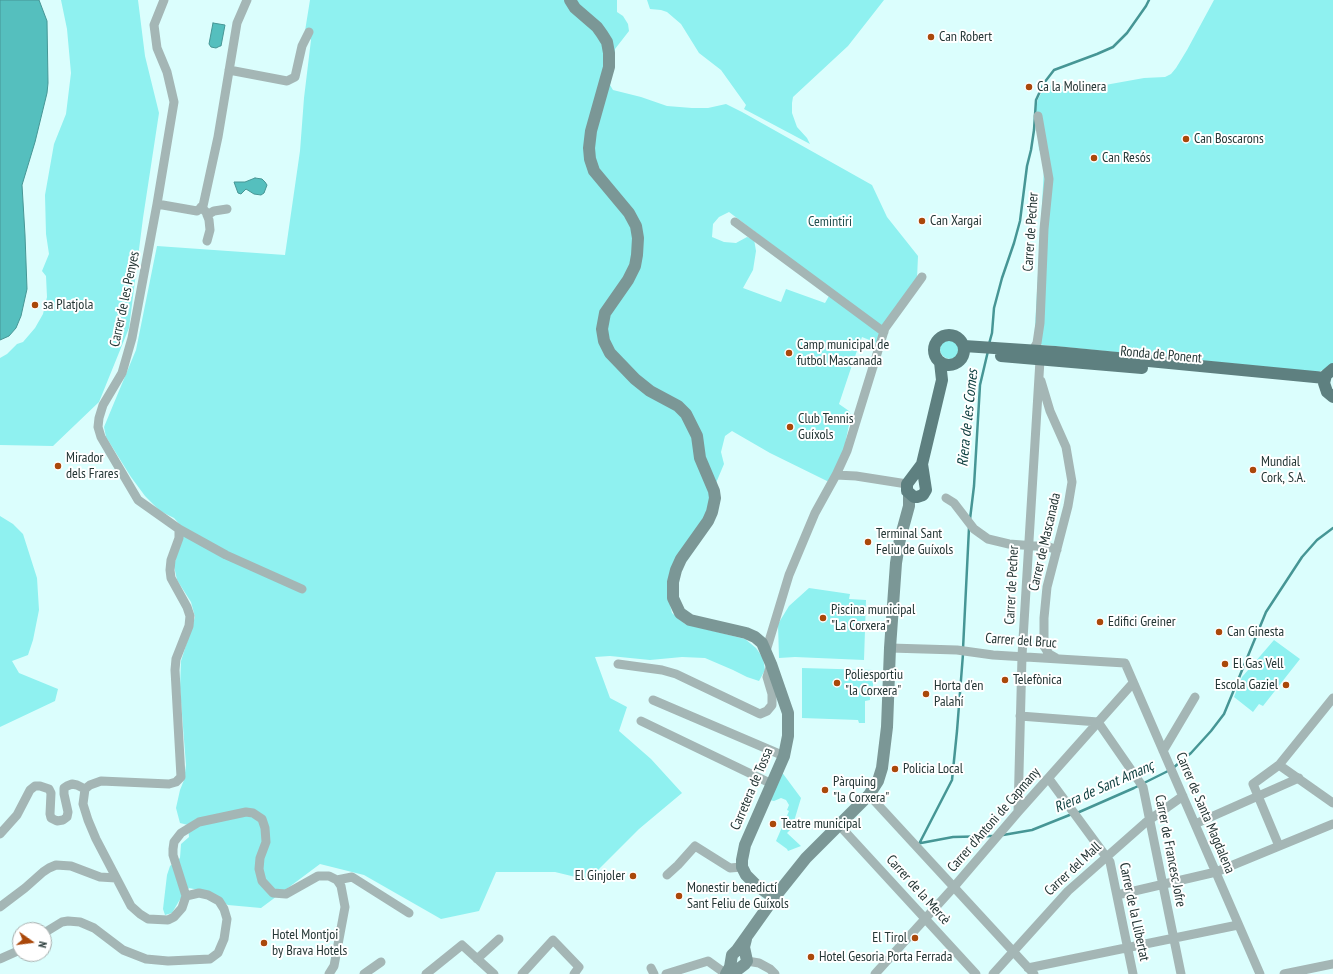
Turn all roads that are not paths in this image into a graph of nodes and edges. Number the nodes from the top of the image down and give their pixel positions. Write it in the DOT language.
graph roads {
  1 [pos="164,0"];
  2 [pos="247,0"];
  3 [pos="570,0"];
  4 [pos="309,32"];
  5 [pos="228,70"];
  6 [pos="1038,116"];
  7 [pos="157,204"];
  8 [pos="201,207"];
  9 [pos="227,209"];
  10 [pos="207,215"];
  11 [pos="735,222"];
  12 [pos="207,241"];
  13 [pos="922,277"];
  14 [pos="884,332"];
  15 [pos="964,350"];
  16 [pos="1038,354"];
  17 [pos="940,362"];
  18 [pos="954,364"];
  19 [pos="1327,377"];
  20 [pos="942,380"];
  21 [pos="1333,397"];
  22 [pos="836,475"];
  23 [pos="913,490"];
  24 [pos="946,498"];
  25 [pos="179,529"];
  26 [pos="1028,546"];
  27 [pos="1056,550"];
  28 [pos="302,588"];
  29 [pos="890,648"];
  30 [pos="766,651"];
  31 [pos="1022,656"];
  32 [pos="1056,658"];
  33 [pos="1125,663"];
  34 [pos="618,664"];
  35 [pos="772,664"];
  36 [pos="1133,683"];
  37 [pos="1195,698"];
  38 [pos="1333,698"];
  39 [pos="653,700"];
  40 [pos="1020,716"];
  41 [pos="641,721"];
  42 [pos="1098,722"];
  43 [pos="1163,751"];
  44 [pos="784,756"];
  45 [pos="1279,765"];
  46 [pos="1299,778"];
  47 [pos="1049,779"];
  48 [pos="772,784"];
  49 [pos="85,789"];
  50 [pos="869,795"];
  51 [pos="1183,796"];
  52 [pos="1258,796"];
  53 [pos="1333,803"];
  54 [pos="1018,812"];
  55 [pos="1149,820"];
  56 [pos="1195,824"];
  57 [pos="1333,824"];
  58 [pos="839,825"];
  59 [pos="0,834"];
  60 [pos="1279,846"];
  61 [pos="1106,857"];
  62 [pos="742,867"];
  63 [pos="1216,872"];
  64 [pos="668,875"];
  65 [pos="116,878"];
  66 [pos="337,880"];
  67 [pos="1162,885"];
  68 [pos="953,888"];
  69 [pos="1117,895"];
  70 [pos="186,896"];
  71 [pos="774,898"];
  72 [pos="0,907"];
  73 [pos="409,913"];
  74 [pos="924,919"];
  75 [pos="1238,925"];
  76 [pos="52,928"];
  77 [pos="1174,938"];
  78 [pos="499,939"];
  79 [pos="1127,948"];
  80 [pos="1013,951"];
  81 [pos="12,954"];
  82 [pos="741,958"];
  83 [pos="0,959"];
  84 [pos="477,959"];
  85 [pos="380,962"];
  86 [pos="1330,964"];
  87 [pos="577,970"];
  88 [pos="1031,971"];
  89 [pos="1333,973"];
  90 [pos="329,974"];
  91 [pos="364,974"];
  92 [pos="426,974"];
  93 [pos="494,974"];
  94 [pos="522,974"];
  95 [pos="666,974"];
  96 [pos="726,974"];
  97 [pos="732,974"];
  98 [pos="775,974"];
  99 [pos="875,974"];
  100 [pos="976,974"];
  101 [pos="993,974"];
  102 [pos="1133,974"];
  103 [pos="1181,974"];
  104 [pos="1260,974"];
  105 [pos="1284,974"];
  1 -- 7 [label="street, Carrer de les Penyes"];
  2 -- 5 [label="street"];
  3 -- 30 [label="main road, Carretera de Tossa"];
  4 -- 5 [label="street"];
  5 -- 8 [label="street"];
  6 -- 16 [label="street, Carrer de Pecher"];
  7 -- 8 [label="street"];
  7 -- 25 [label="street, Carrer de les Penyes"];
  8 -- 10 [label="street"];
  9 -- 10 [label="street"];
  10 -- 12 [label="street"];
  11 -- 14 [label="street"];
  13 -- 14 [label="street"];
  14 -- 22 [label="street"];
  15 -- 16 [label="main road"];
  15 -- 17 [label="main road"];
  15 -- 18 [label="main road"];
  16 -- 19 [label="main road"];
  16 -- 26 [label="street, Carrer de Pecher"];
  16 -- 27 [label="street, Carrer de Mascanada"];
  17 -- 18 [label="main road"];
  17 -- 20 [label="main road"];
  18 -- 20 [label="main road"];
  19 -- 21 [label="main road"];
  20 -- 23 [label="main road"];
  22 -- 23 [label="street"];
  22 -- 30 [label="street"];
  23 -- 29 [label="main road"];
  24 -- 26 [label="street"];
  25 -- 28 [label="street, Carrer de les Penyes"];
  25 -- 49 [label="street"];
  26 -- 27 [label="street"];
  26 -- 31 [label="street, Carrer de Pecher"];
  27 -- 32 [label="street, Carrer de Mascanada"];
  29 -- 31 [label="street, Carrer del Bruc"];
  29 -- 50 [label="main road"];
  30 -- 35 [label="main road, Carretera de Tossa"];
  31 -- 32 [label="street, Carrer del Bruc"];
  31 -- 40 [label="street, Carrer de Pecher"];
  32 -- 33 [label="street, Carrer del Bruc"];
  33 -- 36 [label="street, Carrer de Santa Magdalena"];
  34 -- 35 [label="street"];
  35 -- 44 [label="main road, Carretera de Tossa"];
  36 -- 42 [label="street, Carrer d'Antoni de Capmany"];
  36 -- 43 [label="street, Carrer de Santa Magdalena"];
  37 -- 43 [label="street"];
  38 -- 45 [label="street"];
  39 -- 44 [label="street"];
  40 -- 42 [label="street"];
  40 -- 54 [label="street, Carrer de Pecher"];
  41 -- 48 [label="street"];
  42 -- 47 [label="street, Carrer d'Antoni de Capmany"];
  42 -- 55 [label="street, Carrer de Francesc Jofre"];
  43 -- 51 [label="street, Carrer de Santa Magdalena"];
  44 -- 48 [label="main road, Carretera de Tossa"];
  45 -- 46 [label="street"];
  45 -- 52 [label="street"];
  46 -- 52 [label="street"];
  46 -- 53 [label="street"];
  47 -- 54 [label="street, Carrer d'Antoni de Capmany"];
  47 -- 61 [label="street, Carrer de la Llibertat"];
  48 -- 62 [label="main road, Carretera de Tossa"];
  49 -- 59 [label="street"];
  49 -- 65 [label="street"];
  50 -- 58 [label="main road"];
  50 -- 68 [label="street"];
  51 -- 55 [label="street, Carrer del Mall"];
  51 -- 56 [label="street, Carrer de Santa Magdalena"];
  52 -- 56 [label="street"];
  52 -- 60 [label="street"];
  54 -- 68 [label="street, Carrer d'Antoni de Capmany"];
  55 -- 61 [label="street, Carrer del Mall"];
  55 -- 67 [label="street, Carrer de Francesc Jofre"];
  56 -- 63 [label="street, Carrer de Santa Magdalena"];
  57 -- 60 [label="street"];
  58 -- 71 [label="main road"];
  58 -- 74 [label="street, Carrer de la Mercè"];
  60 -- 63 [label="street"];
  61 -- 69 [label="street, Carrer de la Llibertat"];
  61 -- 80 [label="street, Carrer del Mall"];
  62 -- 64 [label="street"];
  62 -- 71 [label="main road"];
  63 -- 67 [label="street"];
  63 -- 75 [label="street, Carrer de Santa Magdalena"];
  65 -- 70 [label="street"];
  65 -- 72 [label="street"];
  66 -- 70 [label="street"];
  66 -- 73 [label="street"];
  66 -- 90 [label="street"];
  67 -- 69 [label="street"];
  67 -- 77 [label="street, Carrer de Francesc Jofre"];
  68 -- 74 [label="street, Carrer d'Antoni de Capmany"];
  68 -- 80 [label="street"];
  69 -- 79 [label="street, Carrer de la Llibertat"];
  70 -- 76 [label="street"];
  71 -- 82 [label="main road"];
  74 -- 99 [label="street, Carrer d'Antoni de Capmany"];
  74 -- 100 [label="street, Carrer de la Mercè"];
  75 -- 77 [label="street"];
  75 -- 104 [label="street, Carrer de Santa Magdalena"];
  77 -- 79 [label="street"];
  77 -- 103 [label="street, Carrer de Francesc Jofre"];
  78 -- 84 [label="street"];
  79 -- 88 [label="street"];
  79 -- 102 [label="street, Carrer de la Llibertat"];
  80 -- 88 [label="street"];
  80 -- 101 [label="street, Carrer del Mall"];
  81 -- 83 [label="street"];
  82 -- 96 [label="main road"];
  82 -- 97 [label="main road"];
  82 -- 98 [label="street"];
  84 -- 92 [label="street"];
  84 -- 93 [label="street"];
  85 -- 91 [label="street"];
  86 -- 89 [label="street"];
  86 -- 105 [label="street"];
  87 -- 94 [label="street"];
  95 -- 96 [label="street"];
}
